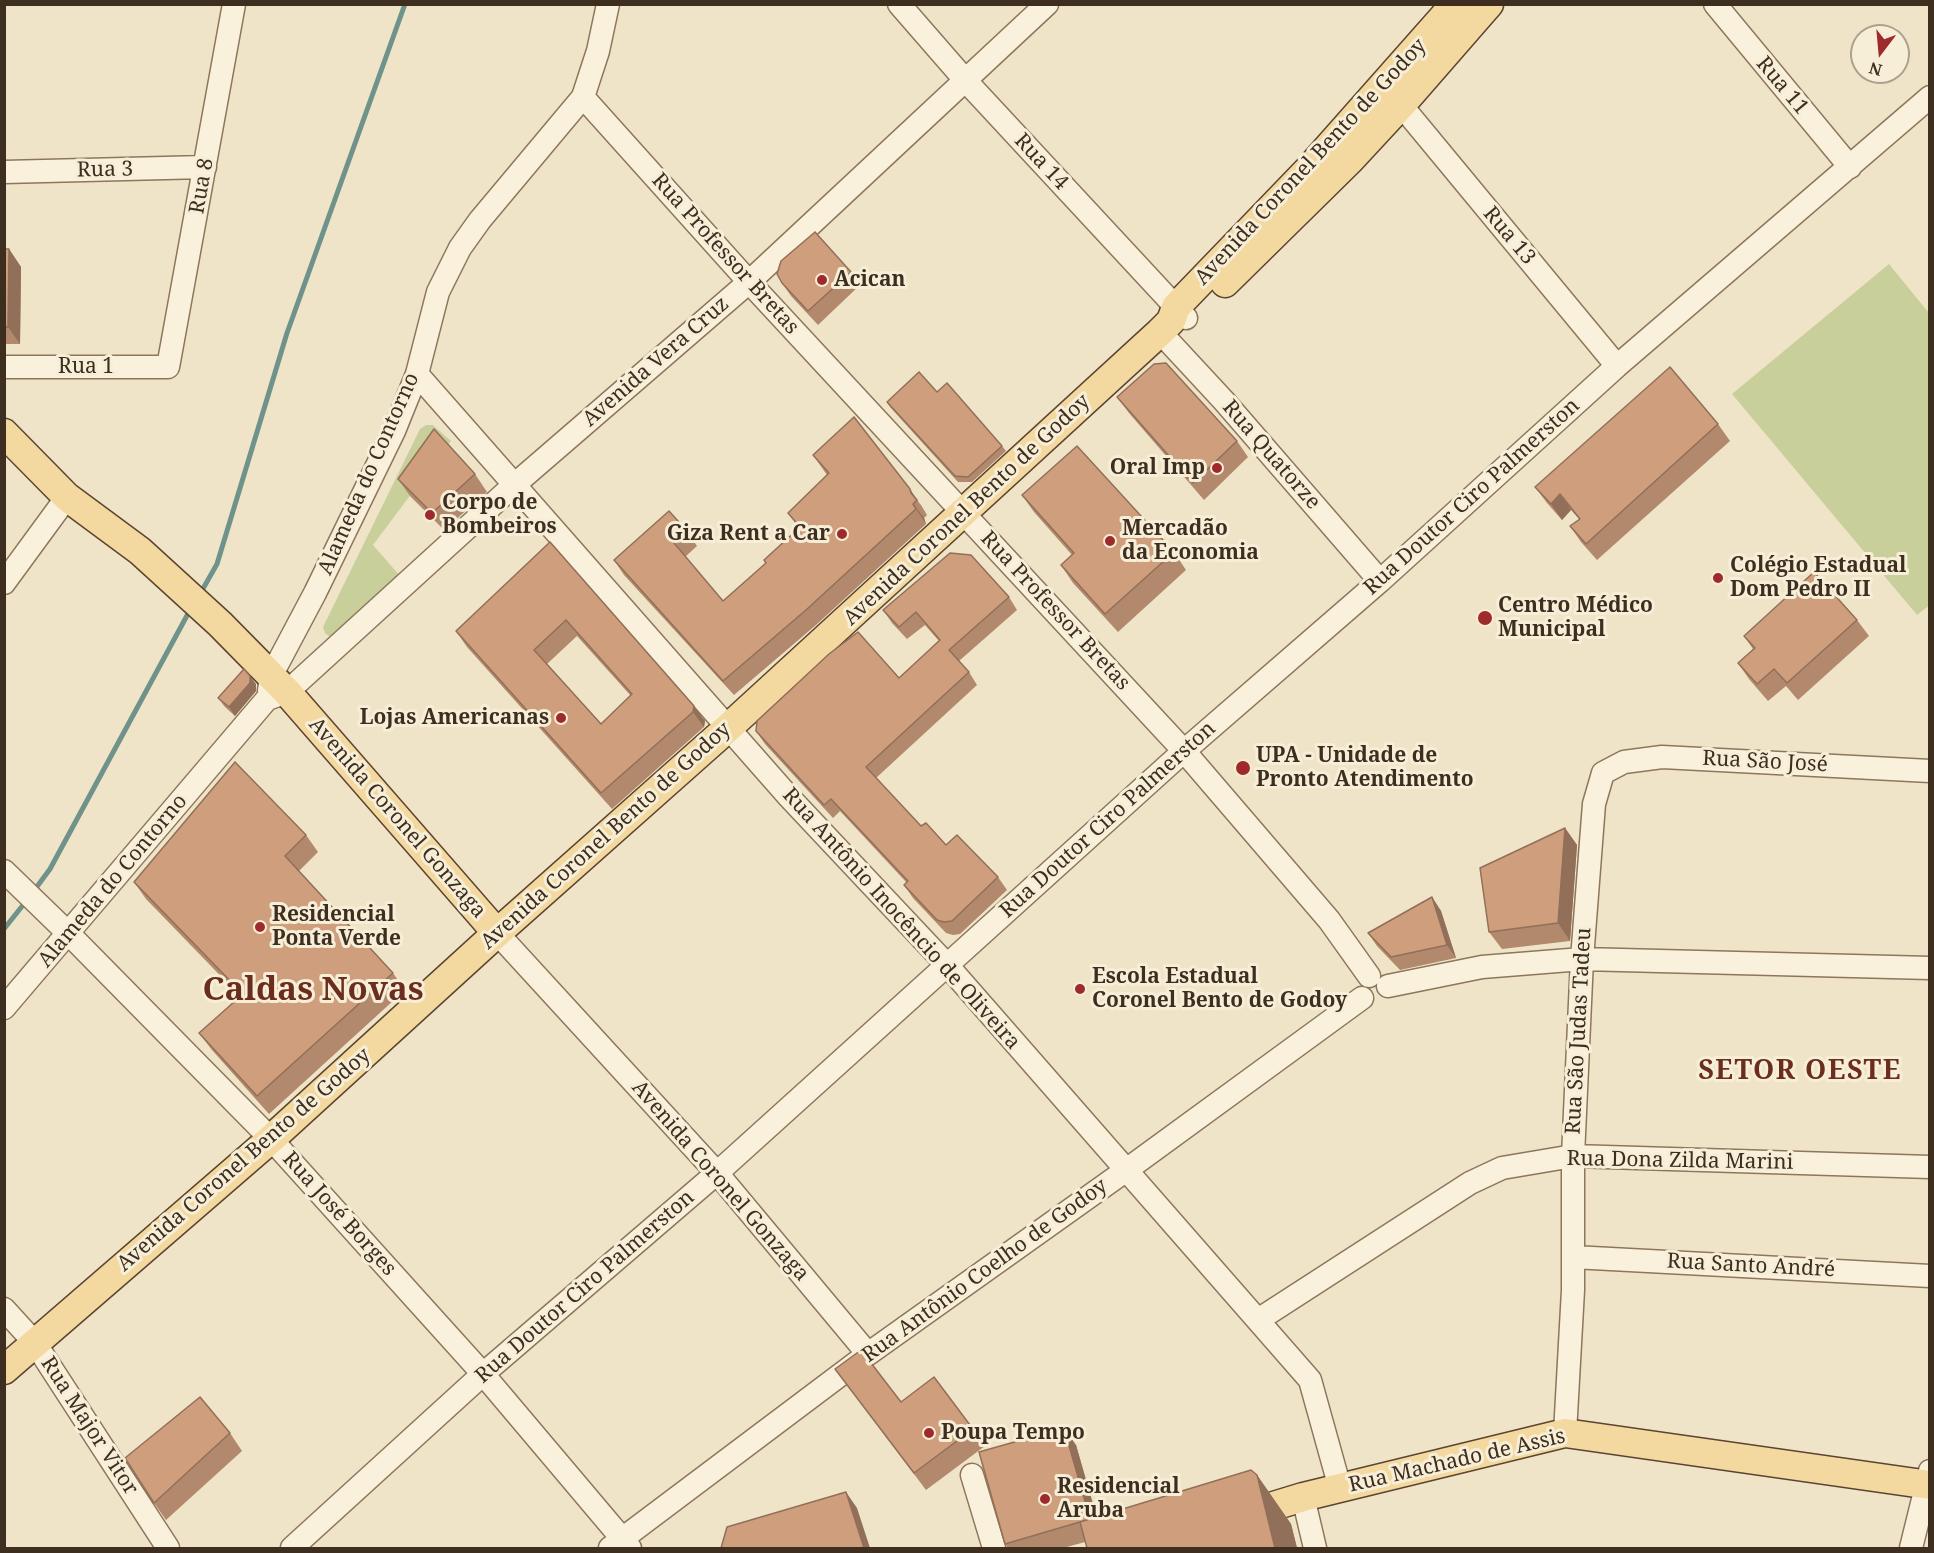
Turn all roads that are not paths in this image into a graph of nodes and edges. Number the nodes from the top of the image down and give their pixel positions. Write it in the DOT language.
graph roads {
  1 [pos="234,4"];
  2 [pos="608,4"];
  3 [pos="899,4"];
  4 [pos="1047,4"];
  5 [pos="1489,4"];
  6 [pos="1715,4"];
  7 [pos="1452,6"];
  8 [pos="966,81"];
  9 [pos="583,97"];
  10 [pos="1929,97"];
  11 [pos="1401,105"];
  12 [pos="205,167"];
  13 [pos="1850,167"];
  14 [pos="4,172"];
  15 [pos="749,282"];
  16 [pos="1173,320"];
  17 [pos="1617,366"];
  18 [pos="4,367"];
  19 [pos="168,367"];
  20 [pos="417,374"];
  21 [pos="4,433"];
  22 [pos="513,486"];
  23 [pos="67,497"];
  24 [pos="964,512"];
  25 [pos="1380,581"];
  26 [pos="4,583"];
  27 [pos="275,689"];
  28 [pos="729,727"];
  29 [pos="1184,751"];
  30 [pos="1929,771"];
  31 [pos="1603,773"];
  32 [pos="4,871"];
  33 [pos="68,933"];
  34 [pos="497,933"];
  35 [pos="1582,959"];
  36 [pos="947,965"];
  37 [pos="1929,968"];
  38 [pos="1379,981"];
  39 [pos="4,1008"];
  40 [pos="271,1139"];
  41 [pos="1573,1156"];
  42 [pos="1929,1167"];
  43 [pos="1125,1171"];
  44 [pos="717,1173"];
  45 [pos="1573,1257"];
  46 [pos="1929,1276"];
  47 [pos="4,1309"];
  48 [pos="1258,1320"];
  49 [pos="35,1343"];
  50 [pos="868,1354"];
  51 [pos="4,1370"];
  52 [pos="483,1374"];
  53 [pos="1565,1433"];
  54 [pos="972,1475"];
  55 [pos="1929,1480"];
  56 [pos="1340,1488"];
  57 [pos="1303,1497"];
  58 [pos="1212,1525"];
  59 [pos="621,1546"];
  60 [pos="168,1548"];
  61 [pos="292,1548"];
  62 [pos="994,1548"];
  63 [pos="1315,1548"];
  64 [pos="1911,1548"];
  1 -- 12 [label="street, Rua 8"];
  2 -- 9 [label="street, Alameda do Contorno"];
  3 -- 8 [label="street, Rua 14"];
  4 -- 8 [label="street, Avenida Vera Cruz"];
  5 -- 11 [label="main road, Avenida Coronel Bento de Godoy"];
  6 -- 13 [label="street, Rua 11"];
  7 -- 16 [label="main road, Avenida Coronel Bento de Godoy"];
  8 -- 15 [label="street, Avenida Vera Cruz"];
  8 -- 16 [label="street, Rua 14"];
  9 -- 15 [label="street, Rua Professor Bretas"];
  9 -- 20 [label="street, Alameda do Contorno"];
  10 -- 13 [label="street, Rua Doutor Ciro Palmerston"];
  11 -- 16 [label="main road, Avenida Coronel Bento de Godoy"];
  11 -- 17 [label="street, Rua 13"];
  12 -- 14 [label="street, Rua 3"];
  12 -- 19 [label="street, Rua 8"];
  13 -- 17 [label="street, Rua Doutor Ciro Palmerston"];
  15 -- 22 [label="street, Avenida Vera Cruz"];
  15 -- 24 [label="street, Rua Professor Bretas"];
  16 -- 24 [label="main road, Avenida Coronel Bento de Godoy"];
  16 -- 25 [label="street, Rua Quatorze"];
  17 -- 25 [label="street, Rua Doutor Ciro Palmerston"];
  18 -- 19 [label="street, Rua 1"];
  20 -- 22 [label="street, Rua Antônio Inocêncio de Oliveira"];
  20 -- 27 [label="street, Alameda do Contorno"];
  21 -- 23 [label="main road, Avenida Coronel Gonzaga"];
  22 -- 27 [label="street, Avenida Vera Cruz"];
  22 -- 28 [label="street, Rua Antônio Inocêncio de Oliveira"];
  23 -- 26 [label="street"];
  23 -- 27 [label="main road, Avenida Coronel Gonzaga"];
  24 -- 28 [label="main road, Avenida Coronel Bento de Godoy"];
  24 -- 29 [label="street, Rua Professor Bretas"];
  25 -- 29 [label="street, Rua Doutor Ciro Palmerston"];
  27 -- 33 [label="street, Alameda do Contorno"];
  27 -- 34 [label="main road, Avenida Coronel Gonzaga"];
  28 -- 34 [label="main road, Avenida Coronel Bento de Godoy"];
  28 -- 36 [label="street, Rua Antônio Inocêncio de Oliveira"];
  29 -- 36 [label="street, Rua Doutor Ciro Palmerston"];
  29 -- 38 [label="street, Rua Professor Bretas"];
  30 -- 31 [label="street, Rua São José"];
  31 -- 35 [label="street, Rua São Judas Tadeu"];
  32 -- 33 [label="street, Rua José Borges"];
  33 -- 39 [label="street, Alameda do Contorno"];
  33 -- 40 [label="street, Rua José Borges"];
  34 -- 40 [label="main road, Avenida Coronel Bento de Godoy"];
  34 -- 44 [label="street, Avenida Coronel Gonzaga"];
  35 -- 37 [label="street"];
  35 -- 38 [label="street"];
  35 -- 41 [label="street, Rua São Judas Tadeu"];
  36 -- 43 [label="street, Rua Antônio Inocêncio de Oliveira"];
  36 -- 44 [label="street, Rua Doutor Ciro Palmerston"];
  38 -- 43 [label="street, Rua Antônio Coelho de Godoy"];
  40 -- 49 [label="main road, Avenida Coronel Bento de Godoy"];
  40 -- 52 [label="street, Rua José Borges"];
  41 -- 42 [label="street, Rua Dona Zilda Marini"];
  41 -- 45 [label="street, Rua São Judas Tadeu"];
  41 -- 48 [label="street, Rua Dona Zilda Marini"];
  43 -- 48 [label="street, Rua Antônio Inocêncio de Oliveira"];
  43 -- 50 [label="street, Rua Antônio Coelho de Godoy"];
  44 -- 50 [label="street, Avenida Coronel Gonzaga"];
  44 -- 52 [label="street, Rua Doutor Ciro Palmerston"];
  45 -- 46 [label="street, Rua Santo André"];
  45 -- 53 [label="street, Rua São Judas Tadeu"];
  47 -- 49 [label="street, Rua Major Vitor"];
  48 -- 56 [label="street, Rua Antônio Inocêncio de Oliveira"];
  49 -- 51 [label="main road, Avenida Coronel Bento de Godoy"];
  49 -- 60 [label="street, Rua Major Vitor"];
  50 -- 59 [label="street, Rua Antônio Coelho de Godoy"];
  52 -- 59 [label="street, Rua José Borges"];
  52 -- 61 [label="street, Rua Doutor Ciro Palmerston"];
  53 -- 55 [label="main road, Rua Machado de Assis"];
  53 -- 56 [label="main road, Rua Machado de Assis"];
  54 -- 62 [label="street"];
  55 -- 64 [label="street"];
  56 -- 57 [label="main road, Rua Machado de Assis"];
  57 -- 58 [label="main road, Rua Machado de Assis"];
  57 -- 63 [label="street"];
}
